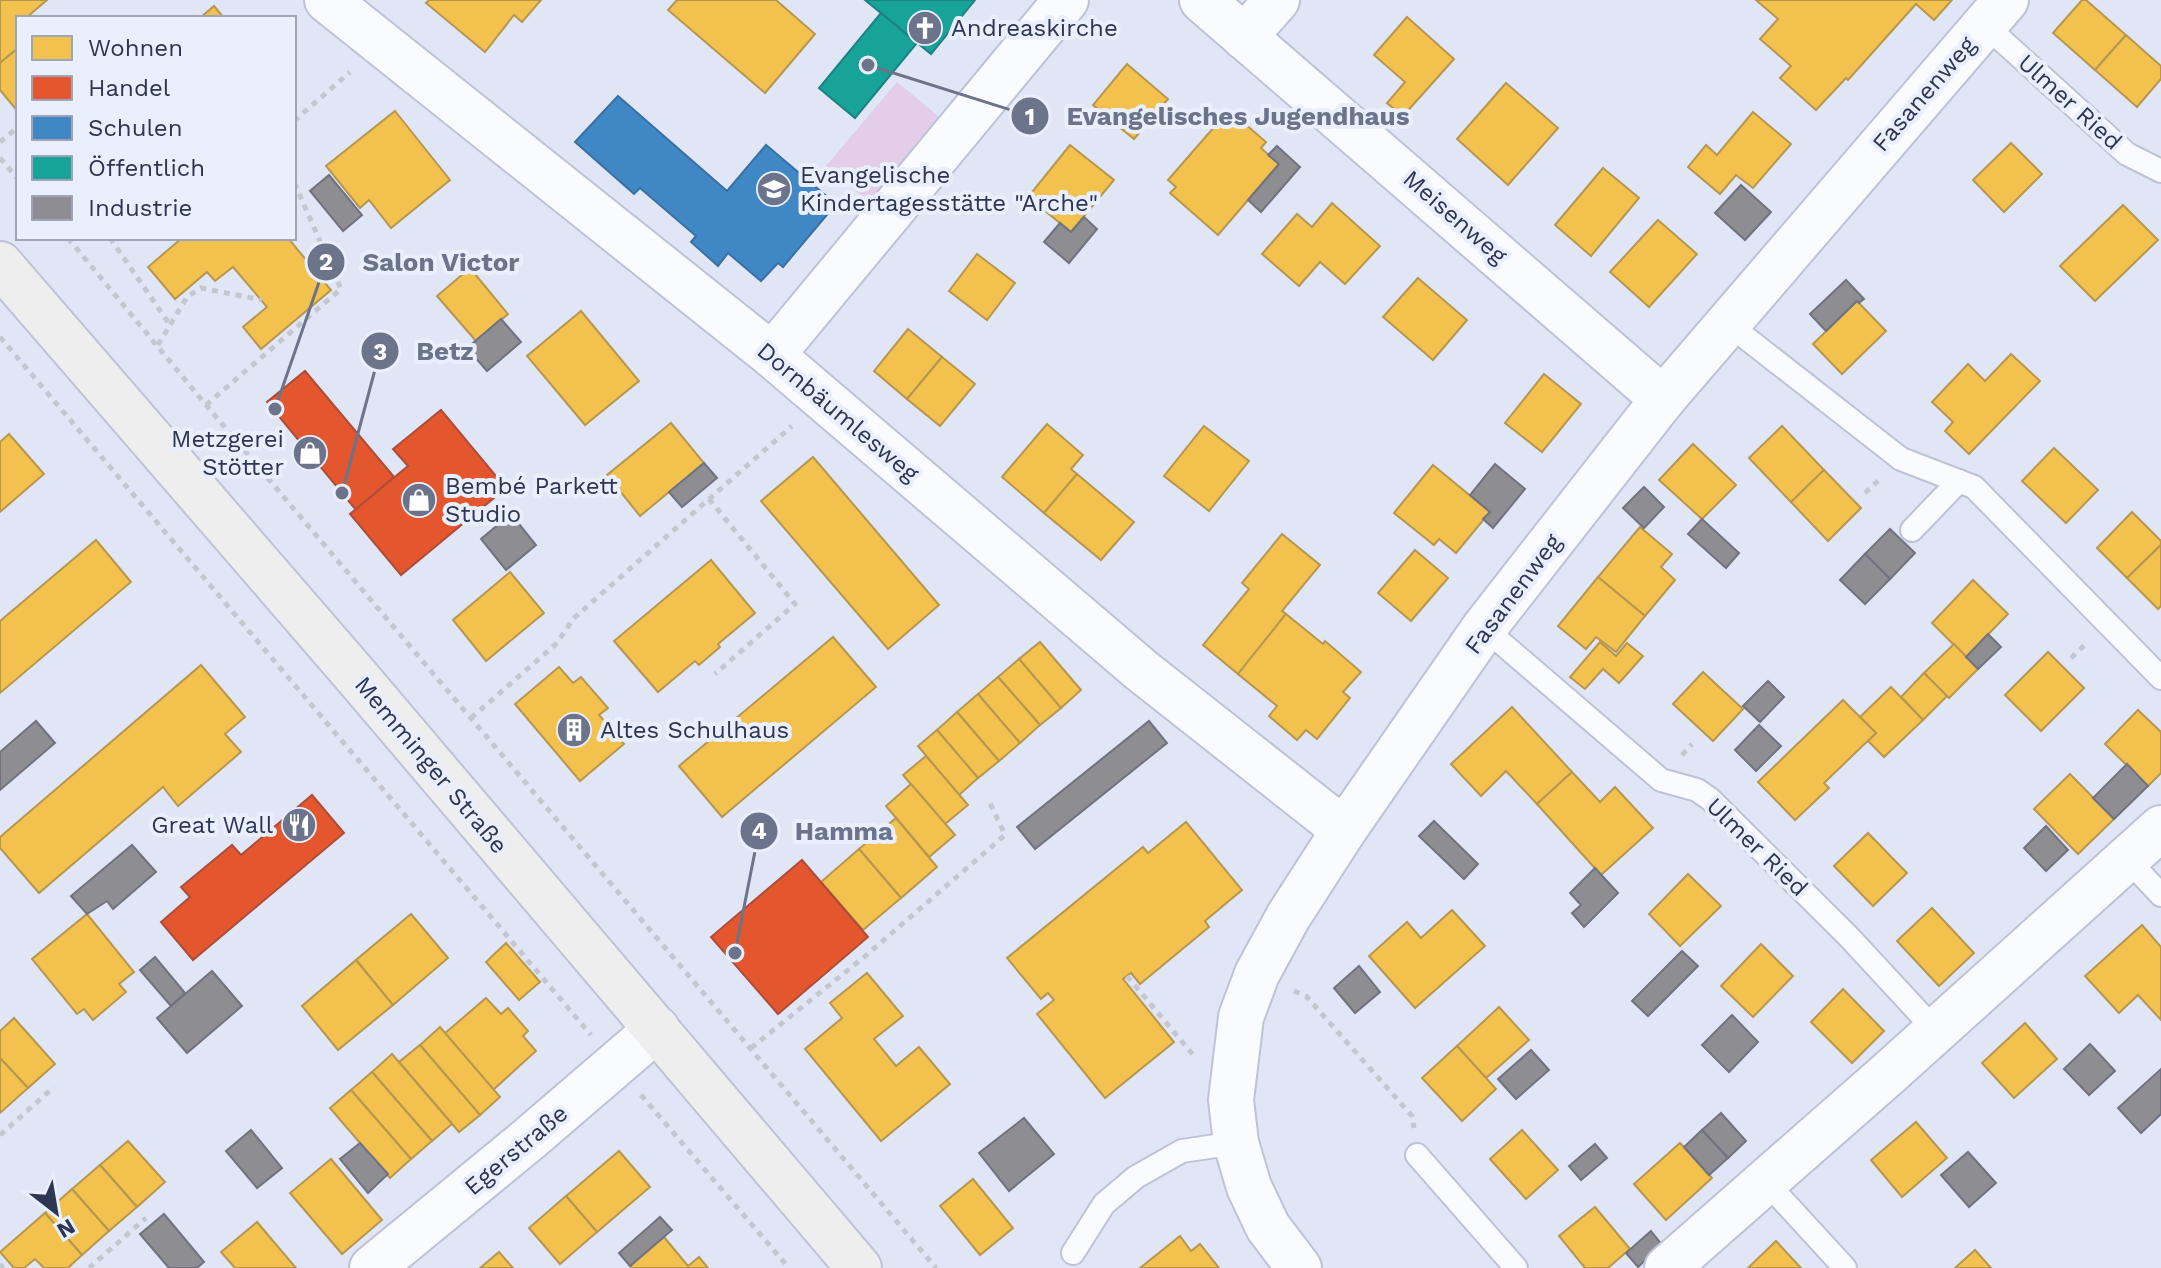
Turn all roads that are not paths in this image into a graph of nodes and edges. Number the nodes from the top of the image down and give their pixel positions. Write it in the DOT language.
graph roads {
  1 [pos="327,0"];
  2 [pos="1066,0"];
  3 [pos="1202,0"];
  4 [pos="1277,0"];
  5 [pos="1995,12"];
  6 [pos="1244,37"];
  7 [pos="2161,171"];
  8 [pos="0,264"];
  9 [pos="1727,323"];
  10 [pos="772,355"];
  11 [pos="1663,399"];
  12 [pos="1959,481"];
  13 [pos="1912,530"];
  14 [pos="1484,628"];
  15 [pos="2161,678"];
  16 [pos="2161,828"];
  17 [pos="1344,830"];
  18 [pos="2128,860"];
  19 [pos="2161,895"];
  20 [pos="657,1029"];
  21 [pos="1936,1031"];
  22 [pos="1236,1143"];
  23 [pos="1417,1155"];
  24 [pos="1767,1183"];
  25 [pos="1073,1253"];
  26 [pos="372,1268"];
  27 [pos="859,1268"];
  28 [pos="1299,1268"];
  29 [pos="1516,1268"];
  30 [pos="1667,1268"];
  31 [pos="1845,1268"];
  1 -- 10 [label="street, Dornbäumlesweg"];
  2 -- 10 [label="street"];
  3 -- 6 [label="street, Meisenweg"];
  4 -- 6 [label="street"];
  5 -- 7 [label="lane, Ulmer Ried"];
  5 -- 9 [label="street, Fasanenweg"];
  6 -- 11 [label="street, Meisenweg"];
  8 -- 20 [label="main road, Memminger Straße"];
  9 -- 11 [label="street, Fasanenweg"];
  9 -- 12 [label="lane"];
  10 -- 17 [label="street, Dornbäumlesweg"];
  11 -- 14 [label="street, Fasanenweg"];
  12 -- 13 [label="lane"];
  12 -- 15 [label="lane"];
  14 -- 17 [label="street, Fasanenweg"];
  14 -- 21 [label="lane, Ulmer Ried"];
  16 -- 18 [label="street"];
  17 -- 22 [label="street, Fasanenweg"];
  18 -- 19 [label="lane"];
  18 -- 21 [label="street"];
  20 -- 26 [label="street, Egerstraße"];
  20 -- 27 [label="main road, Memminger Straße"];
  21 -- 24 [label="street"];
  22 -- 25 [label="lane"];
  22 -- 28 [label="street, Fasanenweg"];
  23 -- 29 [label="lane"];
  24 -- 30 [label="street"];
  24 -- 31 [label="lane"];
}
